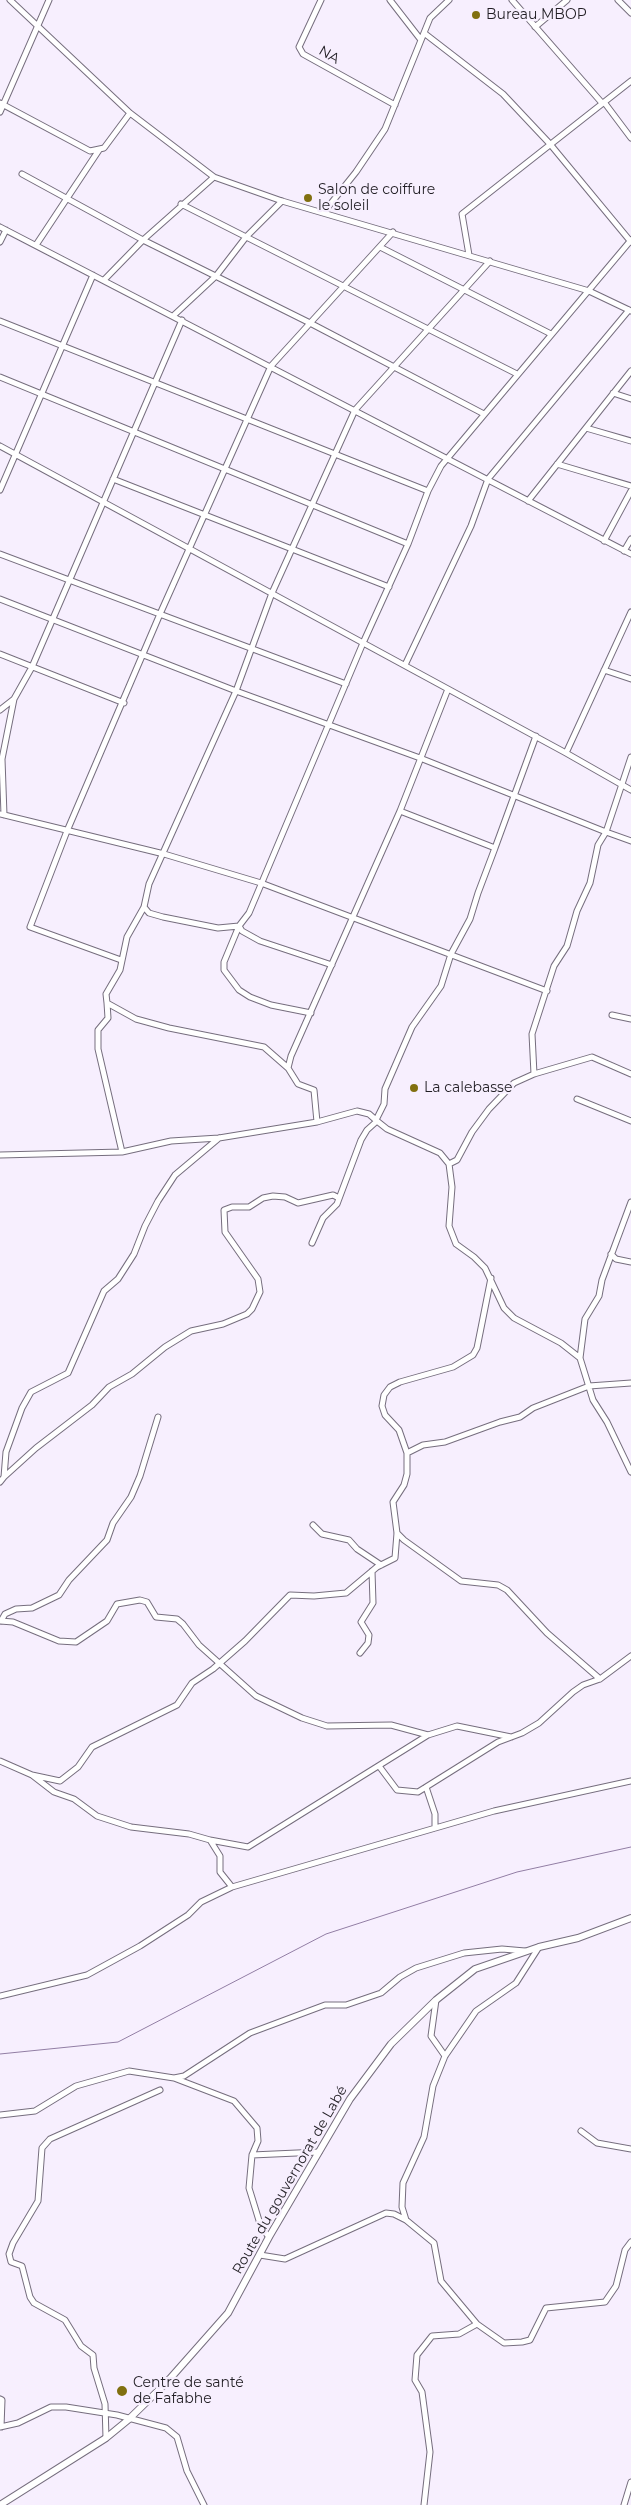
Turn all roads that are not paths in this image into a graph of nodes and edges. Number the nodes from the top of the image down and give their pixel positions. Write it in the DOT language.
graph roads {
  1 [pos="10,0"];
  2 [pos="48,0"];
  3 [pos="320,0"];
  4 [pos="390,0"];
  5 [pos="449,0"];
  6 [pos="512,0"];
  7 [pos="567,0"];
  8 [pos="618,0"];
  9 [pos="631,13"];
  10 [pos="37,26"];
  11 [pos="535,27"];
  12 [pos="424,33"];
  13 [pos="421,40"];
  14 [pos="631,81"];
  15 [pos="603,102"];
  16 [pos="2,104"];
  17 [pos="395,105"];
  18 [pos="0,112"];
  19 [pos="130,113"];
  20 [pos="631,138"];
  21 [pos="550,144"];
  22 [pos="98,150"];
  23 [pos="22,174"];
  24 [pos="214,177"];
  25 [pos="66,198"];
  26 [pos="282,201"];
  27 [pos="181,204"];
  28 [pos="324,212"];
  29 [pos="3,228"];
  30 [pos="393,232"];
  31 [pos="246,237"];
  32 [pos="144,240"];
  33 [pos="631,241"];
  34 [pos="0,242"];
  35 [pos="36,245"];
  36 [pos="380,247"];
  37 [pos="470,255"];
  38 [pos="490,261"];
  39 [pos="93,275"];
  40 [pos="216,276"];
  41 [pos="104,280"];
  42 [pos="344,286"];
  43 [pos="464,290"];
  44 [pos="589,291"];
  45 [pos="630,310"];
  46 [pos="173,316"];
  47 [pos="182,320"];
  48 [pos="0,321"];
  49 [pos="310,323"];
  50 [pos="429,329"];
  51 [pos="551,334"];
  52 [pos="62,346"];
  53 [pos="271,366"];
  54 [pos="395,367"];
  55 [pos="631,372"];
  56 [pos="517,374"];
  57 [pos="0,377"];
  58 [pos="155,382"];
  59 [pos="613,393"];
  60 [pos="42,394"];
  61 [pos="631,399"];
  62 [pos="355,410"];
  63 [pos="484,414"];
  64 [pos="247,419"];
  65 [pos="586,428"];
  66 [pos="133,432"];
  67 [pos="631,442"];
  68 [pos="0,446"];
  69 [pos="16,454"];
  70 [pos="336,454"];
  71 [pos="447,458"];
  72 [pos="557,464"];
  73 [pos="224,469"];
  74 [pos="488,479"];
  75 [pos="113,480"];
  76 [pos="631,486"];
  77 [pos="0,490"];
  78 [pos="428,490"];
  79 [pos="631,491"];
  80 [pos="528,500"];
  81 [pos="103,501"];
  82 [pos="313,505"];
  83 [pos="203,515"];
  84 [pos="631,539"];
  85 [pos="604,540"];
  86 [pos="408,544"];
  87 [pos="188,548"];
  88 [pos="292,550"];
  89 [pos="624,551"];
  90 [pos="0,554"];
  91 [pos="631,554"];
  92 [pos="69,580"];
  93 [pos="389,587"];
  94 [pos="272,593"];
  95 [pos="0,599"];
  96 [pos="631,612"];
  97 [pos="160,614"];
  98 [pos="52,619"];
  99 [pos="363,643"];
  100 [pos="252,649"];
  101 [pos="0,654"];
  102 [pos="143,655"];
  103 [pos="405,666"];
  104 [pos="32,667"];
  105 [pos="604,670"];
  106 [pos="631,679"];
  107 [pos="346,684"];
  108 [pos="448,689"];
  109 [pos="236,691"];
  110 [pos="14,699"];
  111 [pos="124,703"];
  112 [pos="0,710"];
  113 [pos="328,726"];
  114 [pos="536,736"];
  115 [pos="566,753"];
  116 [pos="631,757"];
  117 [pos="1,758"];
  118 [pos="420,758"];
  119 [pos="623,786"];
  120 [pos="631,790"];
  121 [pos="514,797"];
  122 [pos="400,811"];
  123 [pos="2,814"];
  124 [pos="67,831"];
  125 [pos="606,832"];
  126 [pos="631,841"];
  127 [pos="495,848"];
  128 [pos="164,854"];
  129 [pos="261,883"];
  130 [pos="144,907"];
  131 [pos="353,918"];
  132 [pos="239,926"];
  133 [pos="451,954"];
  134 [pos="121,960"];
  135 [pos="332,965"];
  136 [pos="547,991"];
  137 [pos="107,1003"];
  138 [pos="311,1013"];
  139 [pos="612,1015"];
  140 [pos="631,1019"];
  141 [pos="288,1068"];
  142 [pos="534,1074"];
  143 [pos="631,1074"];
  144 [pos="577,1099"];
  145 [pos="376,1120"];
  146 [pos="631,1121"];
  147 [pos="317,1122"];
  148 [pos="219,1138"];
  149 [pos="122,1152"];
  150 [pos="0,1155"];
  151 [pos="449,1164"];
  152 [pos="339,1198"];
  153 [pos="631,1202"];
  154 [pos="312,1243"];
  155 [pos="612,1254"];
  156 [pos="631,1262"];
  157 [pos="491,1278"];
  158 [pos="580,1358"];
  159 [pos="631,1384"];
  160 [pos="589,1386"];
  161 [pos="158,1417"];
  162 [pos="407,1453"];
  163 [pos="631,1472"];
  164 [pos="4,1477"];
  165 [pos="0,1482"];
  166 [pos="313,1525"];
  167 [pos="397,1533"];
  168 [pos="382,1565"];
  169 [pos="372,1572"];
  170 [pos="0,1621"];
  171 [pos="360,1653"];
  172 [pos="631,1656"];
  173 [pos="221,1662"];
  174 [pos="600,1679"];
  175 [pos="428,1735"];
  176 [pos="511,1737"];
  177 [pos="0,1761"];
  178 [pos="379,1766"];
  179 [pos="32,1774"];
  180 [pos="631,1781"];
  181 [pos="426,1787"];
  182 [pos="435,1828"];
  183 [pos="210,1840"];
  184 [pos="232,1887"];
  185 [pos="631,1918"];
  186 [pos="540,1946"];
  187 [pos="528,1951"];
  188 [pos="0,1996"];
  189 [pos="436,2000"];
  190 [pos="445,2056"];
  191 [pos="174,2078"];
  192 [pos="160,2090"];
  193 [pos="0,2115"];
  194 [pos="581,2131"];
  195 [pos="631,2149"];
  196 [pos="318,2152"];
  197 [pos="252,2155"];
  198 [pos="406,2220"];
  199 [pos="269,2237"];
  200 [pos="631,2242"];
  201 [pos="260,2255"];
  202 [pos="477,2324"];
  203 [pos="0,2399"];
  204 [pos="106,2414"];
  205 [pos="128,2420"];
  206 [pos="0,2427"];
  207 [pos="106,2438"];
  208 [pos="631,2482"];
  209 [pos="0,2505"];
  210 [pos="204,2505"];
  211 [pos="424,2505"];
  212 [pos="624,2505"];
  1 -- 10 [label="street"];
  2 -- 10 [label="street"];
  3 -- 17 [label="street, NA"];
  4 -- 13 [label="street"];
  5 -- 12 [label="street"];
  6 -- 11 [label="street"];
  7 -- 11 [label="street"];
  8 -- 9 [label="street"];
  10 -- 16 [label="street"];
  10 -- 19 [label="street"];
  11 -- 15 [label="street"];
  12 -- 13 [label="street"];
  12 -- 21 [label="street"];
  13 -- 17 [label="street"];
  14 -- 15 [label="street"];
  15 -- 20 [label="street"];
  15 -- 21 [label="street"];
  16 -- 18 [label="street"];
  16 -- 22 [label="street"];
  17 -- 28 [label="street"];
  19 -- 22 [label="street"];
  19 -- 24 [label="street"];
  21 -- 33 [label="street"];
  21 -- 37 [label="street"];
  22 -- 25 [label="street"];
  23 -- 25 [label="street"];
  24 -- 26 [label="street"];
  24 -- 27 [label="street"];
  25 -- 32 [label="street"];
  25 -- 35 [label="street"];
  26 -- 28 [label="street"];
  26 -- 31 [label="street"];
  27 -- 31 [label="street"];
  27 -- 32 [label="street"];
  28 -- 30 [label="street"];
  29 -- 34 [label="street"];
  29 -- 35 [label="street"];
  30 -- 36 [label="street"];
  30 -- 37 [label="street"];
  31 -- 40 [label="street"];
  31 -- 42 [label="street"];
  32 -- 40 [label="street"];
  32 -- 41 [label="street"];
  33 -- 44 [label="street"];
  35 -- 39 [label="street"];
  36 -- 42 [label="street"];
  36 -- 43 [label="street"];
  37 -- 38 [label="street"];
  38 -- 43 [label="street"];
  38 -- 44 [label="street"];
  39 -- 41 [label="street"];
  39 -- 52 [label="street"];
  40 -- 46 [label="street"];
  40 -- 49 [label="street"];
  41 -- 46 [label="street"];
  42 -- 49 [label="street"];
  42 -- 50 [label="street"];
  43 -- 50 [label="street"];
  43 -- 51 [label="street"];
  44 -- 45 [label="street"];
  44 -- 51 [label="street"];
  45 -- 74 [label="street"];
  46 -- 47 [label="street"];
  47 -- 53 [label="street"];
  47 -- 58 [label="street"];
  48 -- 52 [label="street"];
  49 -- 53 [label="street"];
  49 -- 54 [label="street"];
  50 -- 54 [label="street"];
  50 -- 56 [label="street"];
  51 -- 56 [label="street"];
  52 -- 58 [label="street"];
  52 -- 60 [label="street"];
  53 -- 62 [label="street"];
  53 -- 64 [label="street"];
  54 -- 62 [label="street"];
  54 -- 63 [label="street"];
  55 -- 59 [label="street"];
  56 -- 63 [label="street"];
  57 -- 60 [label="street"];
  58 -- 64 [label="street"];
  58 -- 66 [label="street"];
  59 -- 61 [label="street"];
  59 -- 65 [label="street"];
  60 -- 66 [label="street"];
  60 -- 69 [label="street"];
  62 -- 70 [label="street"];
  62 -- 71 [label="street"];
  63 -- 71 [label="street"];
  64 -- 70 [label="street"];
  64 -- 73 [label="street"];
  65 -- 67 [label="street"];
  65 -- 72 [label="street"];
  66 -- 73 [label="street"];
  66 -- 75 [label="street"];
  68 -- 69 [label="street"];
  69 -- 77 [label="street"];
  69 -- 81 [label="street"];
  70 -- 78 [label="street"];
  70 -- 82 [label="street"];
  71 -- 74 [label="street"];
  71 -- 78 [label="street"];
  72 -- 76 [label="street"];
  72 -- 80 [label="street"];
  73 -- 82 [label="street"];
  73 -- 83 [label="street"];
  74 -- 80 [label="street"];
  74 -- 103 [label="street"];
  75 -- 81 [label="street"];
  75 -- 83 [label="street"];
  78 -- 86 [label="street"];
  79 -- 85 [label="street"];
  80 -- 85 [label="street"];
  81 -- 87 [label="street"];
  81 -- 92 [label="street"];
  82 -- 86 [label="street"];
  82 -- 88 [label="street"];
  83 -- 87 [label="street"];
  83 -- 88 [label="street"];
  84 -- 89 [label="street"];
  85 -- 89 [label="street"];
  86 -- 93 [label="street"];
  87 -- 94 [label="street"];
  87 -- 97 [label="street"];
  88 -- 93 [label="street"];
  88 -- 94 [label="street"];
  89 -- 91 [label="street"];
  90 -- 92 [label="street"];
  92 -- 97 [label="street"];
  92 -- 98 [label="street"];
  93 -- 99 [label="street"];
  94 -- 99 [label="street"];
  94 -- 100 [label="street"];
  95 -- 98 [label="street"];
  96 -- 105 [label="street"];
  97 -- 100 [label="street"];
  97 -- 102 [label="street"];
  98 -- 102 [label="street"];
  98 -- 104 [label="street"];
  99 -- 103 [label="street"];
  99 -- 107 [label="street"];
  100 -- 107 [label="street"];
  100 -- 109 [label="street"];
  101 -- 104 [label="street"];
  102 -- 109 [label="street"];
  102 -- 111 [label="street"];
  103 -- 108 [label="street"];
  104 -- 110 [label="street"];
  104 -- 111 [label="street"];
  105 -- 106 [label="street"];
  105 -- 115 [label="street"];
  107 -- 113 [label="street"];
  108 -- 114 [label="street"];
  108 -- 118 [label="street"];
  109 -- 113 [label="street"];
  109 -- 128 [label="street"];
  110 -- 112 [label="street"];
  110 -- 117 [label="street"];
  111 -- 124 [label="street"];
  113 -- 118 [label="street"];
  113 -- 129 [label="street"];
  114 -- 115 [label="street"];
  114 -- 121 [label="street"];
  115 -- 119 [label="street"];
  116 -- 119 [label="street"];
  117 -- 123 [label="street"];
  118 -- 121 [label="street"];
  118 -- 122 [label="street"];
  119 -- 120 [label="street"];
  119 -- 125 [label="street"];
  121 -- 125 [label="street"];
  121 -- 127 [label="street"];
  122 -- 127 [label="street"];
  122 -- 131 [label="street"];
  123 -- 124 [label="street"];
  124 -- 128 [label="street"];
  124 -- 134 [label="street"];
  125 -- 126 [label="street"];
  125 -- 136 [label="street"];
  127 -- 133 [label="street"];
  128 -- 129 [label="street"];
  128 -- 130 [label="street"];
  129 -- 131 [label="street"];
  129 -- 132 [label="street"];
  130 -- 132 [label="street"];
  130 -- 134 [label="street"];
  131 -- 133 [label="street"];
  131 -- 135 [label="street"];
  132 -- 135 [label="street"];
  132 -- 138 [label="street"];
  133 -- 136 [label="street"];
  133 -- 145 [label="street"];
  134 -- 137 [label="street"];
  135 -- 138 [label="street"];
  136 -- 142 [label="street"];
  137 -- 141 [label="street"];
  137 -- 149 [label="street"];
  138 -- 141 [label="street"];
  139 -- 140 [label="street"];
  141 -- 147 [label="street"];
  142 -- 143 [label="street"];
  142 -- 151 [label="street"];
  144 -- 146 [label="street"];
  145 -- 147 [label="street"];
  145 -- 151 [label="street"];
  145 -- 152 [label="street"];
  147 -- 148 [label="street"];
  148 -- 149 [label="street"];
  148 -- 164 [label="street"];
  149 -- 150 [label="street"];
  151 -- 157 [label="street"];
  152 -- 154 [label="street"];
  152 -- 164 [label="street"];
  153 -- 155 [label="street"];
  155 -- 156 [label="street"];
  155 -- 158 [label="street"];
  157 -- 158 [label="street"];
  157 -- 162 [label="street"];
  158 -- 160 [label="street"];
  159 -- 160 [label="street"];
  160 -- 162 [label="street"];
  160 -- 163 [label="street"];
  161 -- 170 [label="street"];
  162 -- 167 [label="street"];
  164 -- 165 [label="street"];
  166 -- 168 [label="street"];
  167 -- 168 [label="street"];
  167 -- 174 [label="street"];
  168 -- 169 [label="street"];
  169 -- 171 [label="street"];
  169 -- 173 [label="street"];
  170 -- 173 [label="street"];
  172 -- 174 [label="street"];
  173 -- 175 [label="street"];
  173 -- 179 [label="street"];
  174 -- 176 [label="street"];
  175 -- 176 [label="street"];
  175 -- 178 [label="street"];
  176 -- 181 [label="street"];
  177 -- 179 [label="street"];
  178 -- 181 [label="street"];
  178 -- 183 [label="street"];
  179 -- 183 [label="street"];
  180 -- 182 [label="street"];
  181 -- 182 [label="street"];
  182 -- 184 [label="street"];
  183 -- 184 [label="street"];
  184 -- 188 [label="street"];
  185 -- 186 [label="street, Route du gouvernorat de Labé"];
  186 -- 187 [label="street, Route du gouvernorat de Labé"];
  186 -- 190 [label="street"];
  187 -- 189 [label="street, Route du gouvernorat de Labé"];
  187 -- 191 [label="street"];
  189 -- 190 [label="street"];
  189 -- 196 [label="street, Route du gouvernorat de Labé"];
  190 -- 198 [label="street"];
  191 -- 193 [label="street"];
  191 -- 197 [label="street"];
  192 -- 204 [label="street"];
  194 -- 195 [label="street"];
  196 -- 197 [label="street"];
  196 -- 199 [label="street, Route du gouvernorat de Labé"];
  197 -- 199 [label="street"];
  198 -- 201 [label="street"];
  198 -- 202 [label="street"];
  199 -- 201 [label="street, Route du gouvernorat de Labé"];
  200 -- 202 [label="street"];
  201 -- 205 [label="street, Route du gouvernorat de Labé"];
  202 -- 211 [label="street"];
  203 -- 206 [label="street"];
  204 -- 205 [label="street"];
  204 -- 206 [label="street"];
  204 -- 207 [label="street"];
  205 -- 207 [label="street, Route du gouvernorat de Labé"];
  205 -- 210 [label="street"];
  207 -- 209 [label="street, Route du gouvernorat de Labé"];
  208 -- 212 [label="street"];
}
